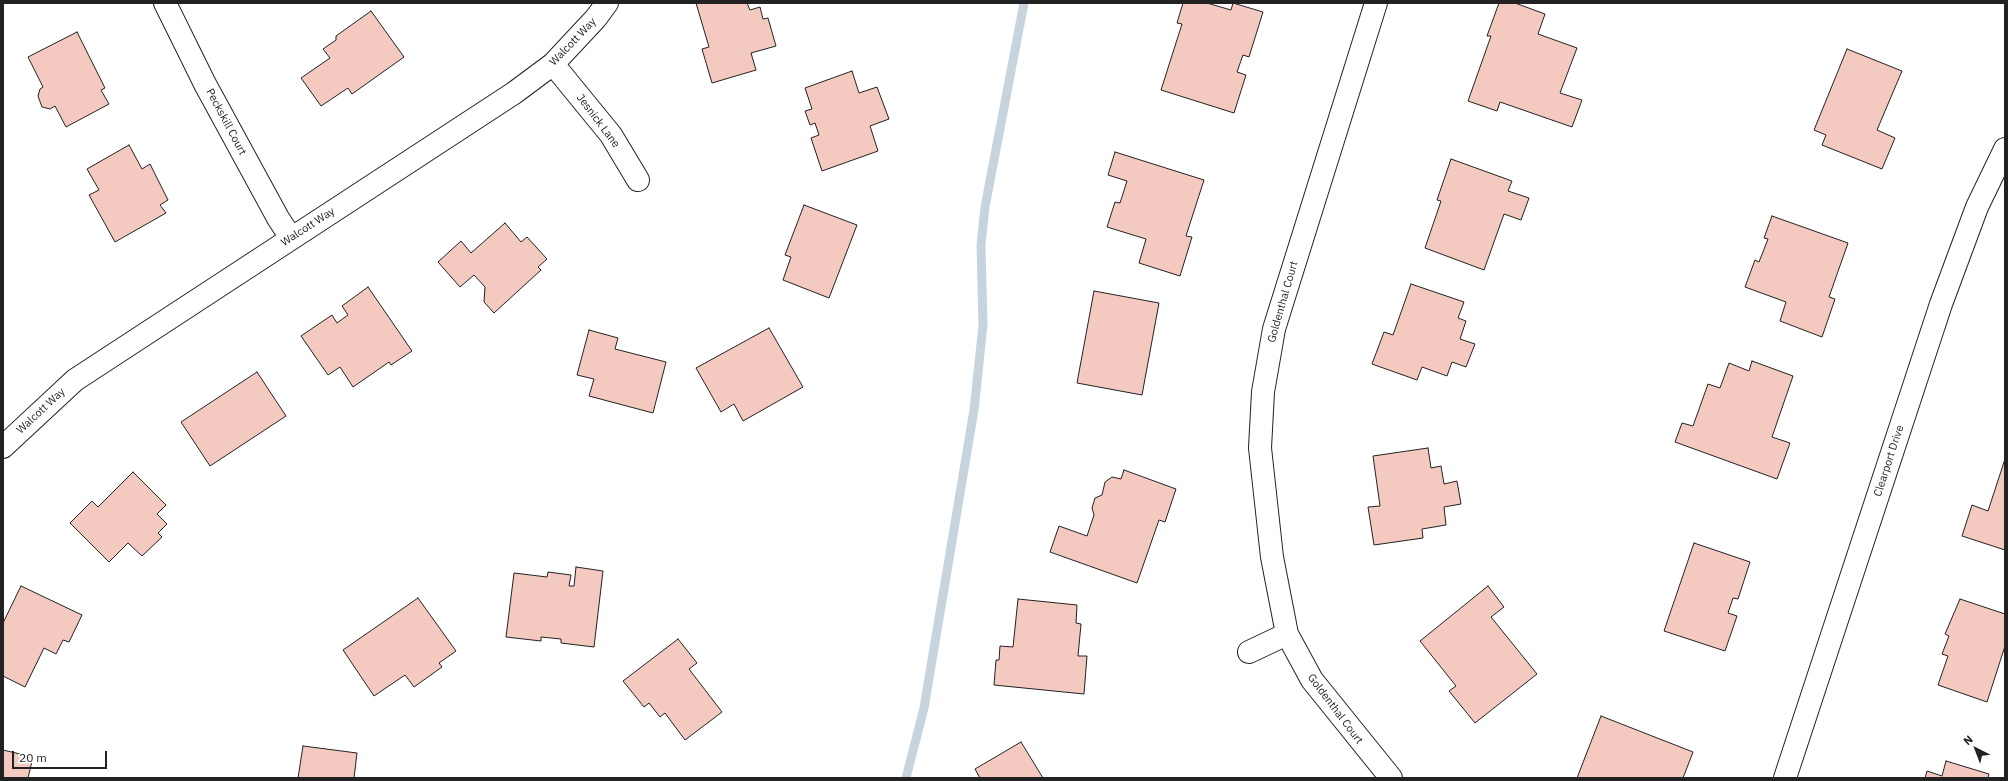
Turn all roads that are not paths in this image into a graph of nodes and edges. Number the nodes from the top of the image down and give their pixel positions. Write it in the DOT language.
graph roads {
  1 [pos="166,3"];
  2 [pos="607,3"];
  3 [pos="1376,3"];
  4 [pos="553,64"];
  5 [pos="2005,148"];
  6 [pos="638,180"];
  7 [pos="291,238"];
  8 [pos="3,446"];
  9 [pos="1287,634"];
  10 [pos="1249,652"];
  11 [pos="1391,778"];
  12 [pos="1785,778"];
  1 -- 7 [label="street, Peckskill Court"];
  2 -- 4 [label="street, Walcott Way"];
  3 -- 9 [label="street, Goldenthal Court"];
  4 -- 6 [label="street, Jesnick Lane"];
  4 -- 7 [label="street, Walcott Way"];
  5 -- 12 [label="street, Clearport Drive"];
  7 -- 8 [label="street, Walcott Way"];
  9 -- 10 [label="street"];
  9 -- 11 [label="street, Goldenthal Court"];
}
